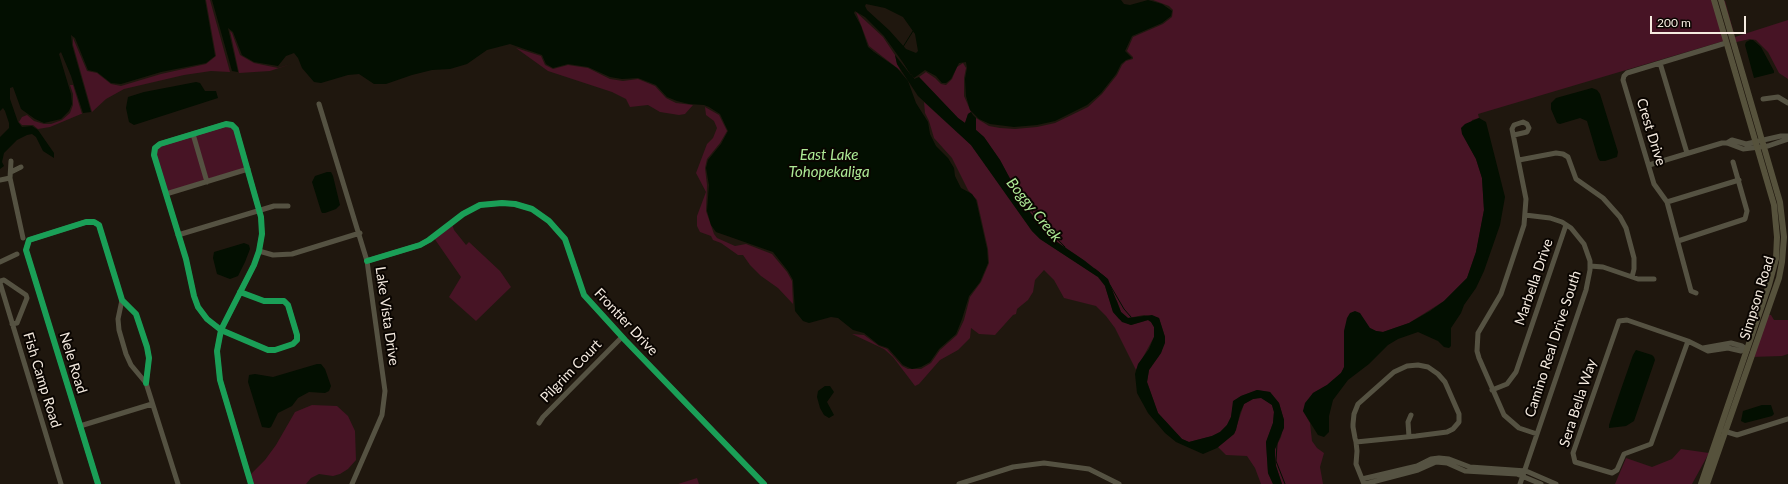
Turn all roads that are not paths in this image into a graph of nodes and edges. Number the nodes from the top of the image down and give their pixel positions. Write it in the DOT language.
graph roads {
  1 [pos="1714,0"];
  2 [pos="1721,0"];
  3 [pos="1726,43"];
  4 [pos="1660,63"];
  5 [pos="1763,98"];
  6 [pos="1788,103"];
  7 [pos="319,104"];
  8 [pos="193,134"];
  9 [pos="1514,135"];
  10 [pos="1788,138"];
  11 [pos="1764,143"];
  12 [pos="1756,144"];
  13 [pos="1687,153"];
  14 [pos="1519,160"];
  15 [pos="11,161"];
  16 [pos="1733,162"];
  17 [pos="1649,165"];
  18 [pos="21,167"];
  19 [pos="248,169"];
  20 [pos="11,172"];
  21 [pos="10,178"];
  22 [pos="0,180"];
  23 [pos="1738,180"];
  24 [pos="207,182"];
  25 [pos="166,194"];
  26 [pos="1667,202"];
  27 [pos="288,206"];
  28 [pos="260,210"];
  29 [pos="1525,215"];
  30 [pos="1566,225"];
  31 [pos="360,233"];
  32 [pos="178,235"];
  33 [pos="23,238"];
  34 [pos="1678,242"];
  35 [pos="259,251"];
  36 [pos="17,254"];
  37 [pos="367,261"];
  38 [pos="0,262"];
  39 [pos="1590,266"];
  40 [pos="1632,277"];
  41 [pos="1654,279"];
  42 [pos="0,282"];
  43 [pos="240,292"];
  44 [pos="1696,293"];
  45 [pos="122,300"];
  46 [pos="12,324"];
  47 [pos="221,330"];
  48 [pos="622,337"];
  49 [pos="1688,341"];
  50 [pos="1748,350"];
  51 [pos="146,383"];
  52 [pos="1492,390"];
  53 [pos="152,404"];
  54 [pos="1411,415"];
  55 [pos="1788,419"];
  56 [pos="1722,422"];
  57 [pos="539,423"];
  58 [pos="80,426"];
  59 [pos="1724,431"];
  60 [pos="1537,434"];
  61 [pos="1409,437"];
  62 [pos="1716,440"];
  63 [pos="1356,442"];
  64 [pos="1719,448"];
  65 [pos="1526,471"];
  66 [pos="1524,477"];
  67 [pos="1364,482"];
  68 [pos="1552,483"];
  69 [pos="61,484"];
  70 [pos="98,484"];
  71 [pos="178,484"];
  72 [pos="251,484"];
  73 [pos="352,484"];
  74 [pos="764,484"];
  75 [pos="959,484"];
  76 [pos="1120,484"];
  77 [pos="1520,484"];
  78 [pos="1541,484"];
  79 [pos="1701,484"];
  80 [pos="1707,484"];
  1 -- 3 [label="main road, Simpson Road"];
  2 -- 11 [label="main road, Simpson Road"];
  3 -- 4 [label="street, Crest Drive"];
  3 -- 12 [label="main road, Simpson Road"];
  4 -- 13 [label="street"];
  4 -- 17 [label="street, Crest Drive"];
  5 -- 6 [label="street"];
  7 -- 31 [label="street, Lake Vista Drive"];
  8 -- 19 [label="street"];
  8 -- 24 [label="street"];
  8 -- 25 [label="street"];
  9 -- 14 [label="street"];
  10 -- 11 [label="street"];
  11 -- 12 [label="street"];
  11 -- 50 [label="main road, Simpson Road"];
  12 -- 13 [label="street"];
  12 -- 50 [label="main road, Simpson Road"];
  13 -- 17 [label="street"];
  14 -- 29 [label="street"];
  14 -- 40 [label="street"];
  15 -- 20 [label="street"];
  16 -- 23 [label="street"];
  17 -- 26 [label="street, Crest Drive"];
  18 -- 20 [label="street"];
  19 -- 24 [label="street"];
  19 -- 28 [label="street"];
  20 -- 21 [label="street"];
  21 -- 22 [label="street"];
  21 -- 33 [label="street"];
  23 -- 26 [label="street"];
  23 -- 34 [label="street"];
  24 -- 25 [label="street"];
  25 -- 32 [label="street"];
  26 -- 34 [label="street, Crest Drive"];
  27 -- 28 [label="street"];
  28 -- 32 [label="street"];
  28 -- 35 [label="street"];
  29 -- 30 [label="street, Camino Real Drive South"];
  29 -- 52 [label="street"];
  30 -- 39 [label="street, Camino Real Drive South"];
  30 -- 52 [label="street, Marbella Drive"];
  31 -- 35 [label="street"];
  31 -- 37 [label="street, Lake Vista Drive"];
  32 -- 47 [label="street"];
  34 -- 44 [label="street, Crest Drive"];
  35 -- 43 [label="street"];
  36 -- 38 [label="street"];
  37 -- 48 [label="street, Frontier Drive"];
  37 -- 73 [label="street, Lake Vista Drive"];
  39 -- 40 [label="street"];
  39 -- 60 [label="street, Camino Real Drive South"];
  40 -- 41 [label="street"];
  42 -- 46 [label="street, Fish Camp Road"];
  42 -- 46 [label="street"];
  43 -- 47 [label="street"];
  43 -- 47 [label="street"];
  45 -- 51 [label="street"];
  45 -- 51 [label="street"];
  45 -- 58 [label="street, Nele Road"];
  46 -- 69 [label="street, Fish Camp Road"];
  47 -- 72 [label="street"];
  48 -- 57 [label="street, Pilgrim Court"];
  48 -- 74 [label="street, Frontier Drive"];
  49 -- 49 [label="street, Sera Bella Way"];
  49 -- 50 [label="street, Sera Bella Way"];
  50 -- 56 [label="main road, Simpson Road"];
  50 -- 59 [label="main road, Simpson Road"];
  51 -- 53 [label="street"];
  52 -- 60 [label="street"];
  53 -- 58 [label="street"];
  53 -- 71 [label="street"];
  54 -- 61 [label="street"];
  55 -- 59 [label="street"];
  56 -- 59 [label="main road"];
  56 -- 62 [label="main road, Simpson Road"];
  58 -- 70 [label="street, Nele Road"];
  59 -- 64 [label="main road, Simpson Road"];
  60 -- 65 [label="street, Camino Real Drive South"];
  61 -- 63 [label="street"];
  61 -- 63 [label="street"];
  62 -- 64 [label="main road"];
  62 -- 79 [label="main road, Simpson Road"];
  63 -- 67 [label="street"];
  64 -- 80 [label="main road, Simpson Road"];
  65 -- 66 [label="street, Camino Real Drive South"];
  65 -- 67 [label="street"];
  65 -- 68 [label="street"];
  66 -- 67 [label="street"];
  66 -- 77 [label="street, Camino Real Drive South"];
  66 -- 78 [label="street"];
  75 -- 76 [label="street"];
}
